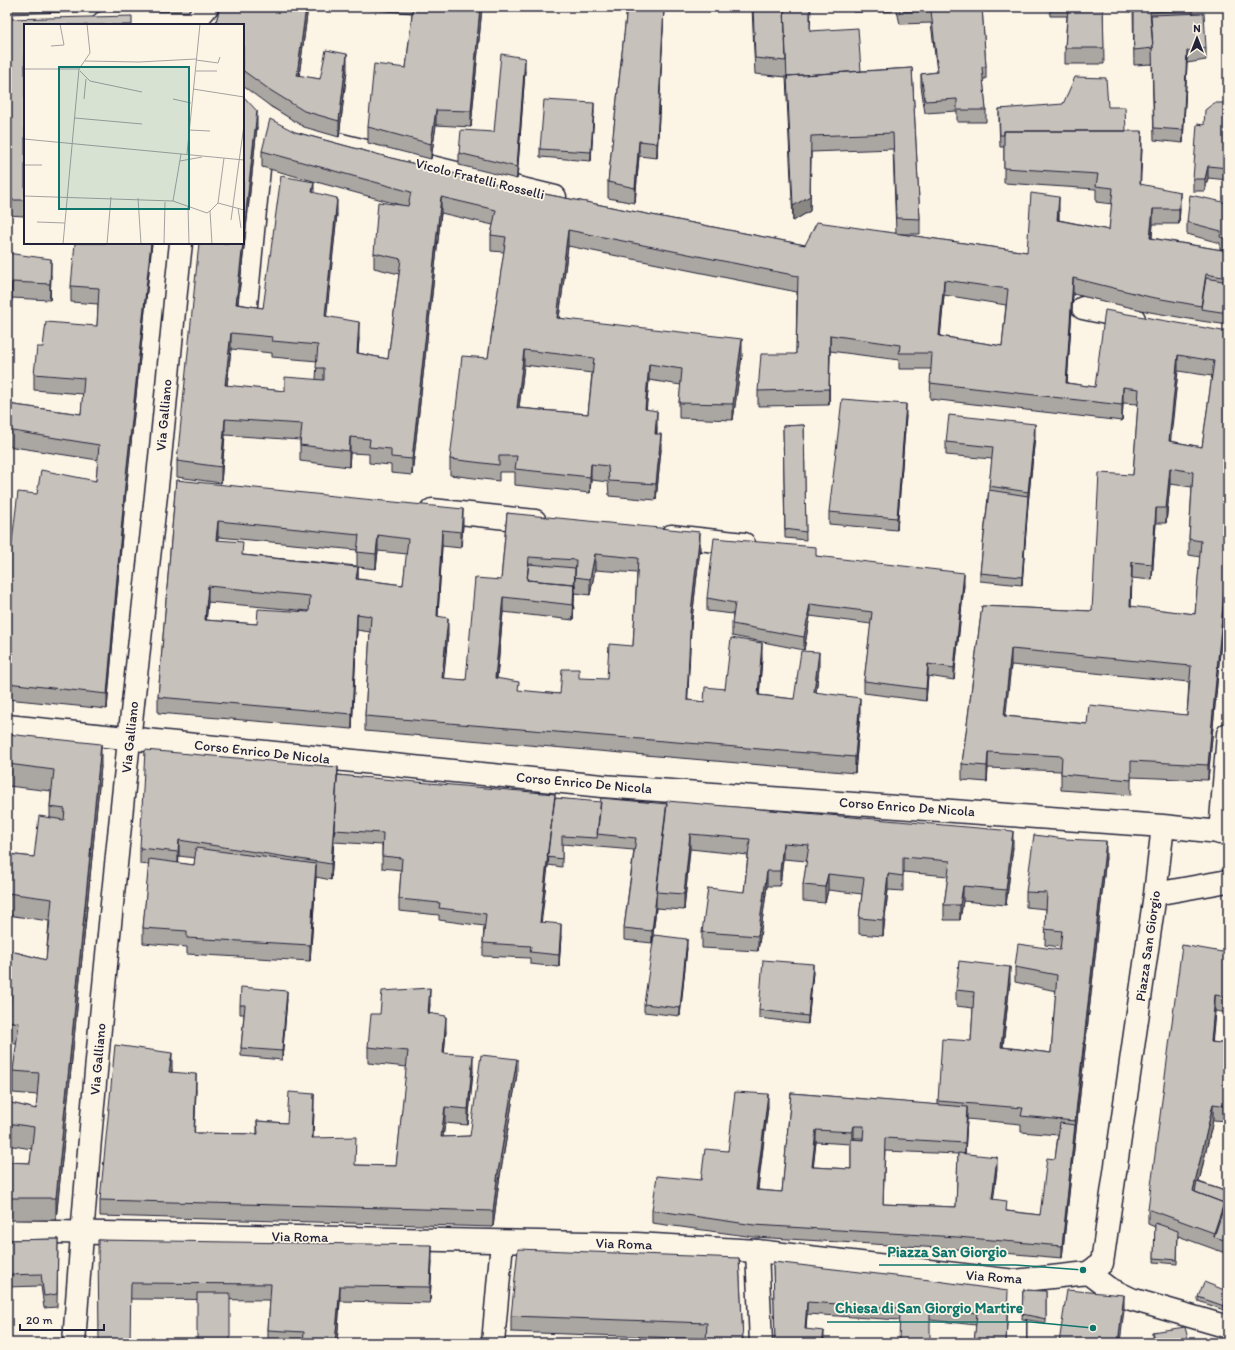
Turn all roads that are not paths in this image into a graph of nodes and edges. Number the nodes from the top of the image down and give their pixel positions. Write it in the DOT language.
graph roads {
  1 [pos="198,20"];
  2 [pos="84,23"];
  3 [pos="244,97"];
  4 [pos="264,116"];
  5 [pos="574,202"];
  6 [pos="181,244"];
  7 [pos="246,305"];
  8 [pos="1083,308"];
  9 [pos="1156,324"];
  10 [pos="415,509"];
  11 [pos="557,523"];
  12 [pos="651,534"];
  13 [pos="762,545"];
  14 [pos="7,726"];
  15 [pos="1228,734"];
  16 [pos="130,740"];
  17 [pos="1163,826"];
  18 [pos="1224,833"];
  19 [pos="1228,881"];
  20 [pos="1155,894"];
  21 [pos="7,1231"];
  22 [pos="82,1231"];
  23 [pos="502,1242"];
  24 [pos="757,1251"];
  25 [pos="1088,1273"];
  26 [pos="1015,1281"];
  27 [pos="1228,1326"];
  28 [pos="74,1343"];
  29 [pos="493,1343"];
  30 [pos="761,1343"];
  31 [pos="1015,1343"];
  1 -- 2 [label="street"];
  3 -- 4 [label="street, Vicolo Fratelli Rosselli"];
  4 -- 5 [label="street, Vicolo Fratelli Rosselli"];
  4 -- 7 [label="street"];
  6 -- 16 [label="street, Via Galliano"];
  8 -- 9 [label="street"];
  10 -- 11 [label="street"];
  12 -- 13 [label="street"];
  14 -- 16 [label="street, Corso Enrico De Nicola"];
  15 -- 18 [label="street"];
  16 -- 17 [label="street, Corso Enrico De Nicola"];
  16 -- 22 [label="street, Via Galliano"];
  17 -- 18 [label="street, Corso Enrico De Nicola"];
  17 -- 20 [label="street, Piazza San Giorgio"];
  19 -- 20 [label="street"];
  20 -- 25 [label="street, Piazza San Giorgio"];
  21 -- 22 [label="street, Via Roma"];
  22 -- 23 [label="street, Via Roma"];
  22 -- 28 [label="street, Via Galliano"];
  23 -- 24 [label="street, Via Roma"];
  23 -- 29 [label="street"];
  24 -- 26 [label="street, Via Roma"];
  24 -- 30 [label="street"];
  25 -- 26 [label="street, Via Roma"];
  25 -- 27 [label="street"];
  26 -- 31 [label="street"];
}
